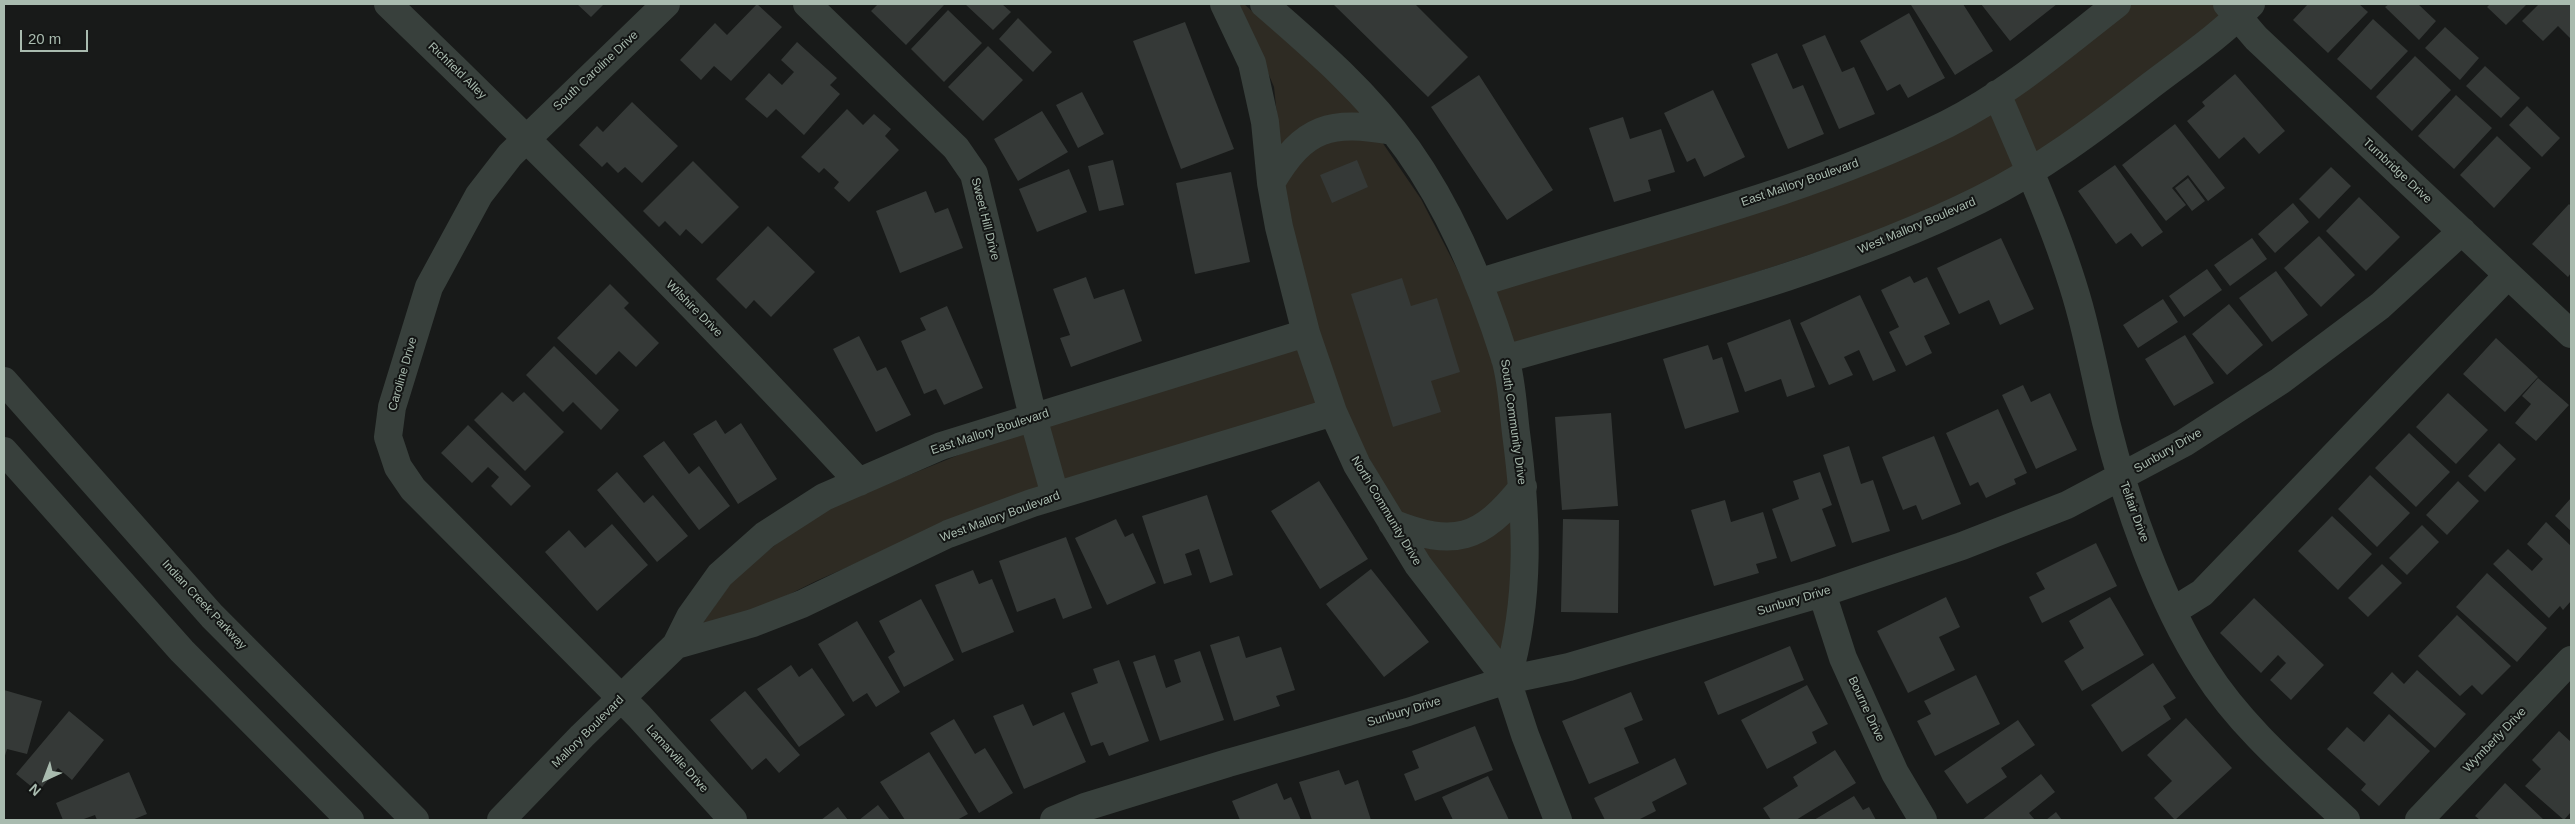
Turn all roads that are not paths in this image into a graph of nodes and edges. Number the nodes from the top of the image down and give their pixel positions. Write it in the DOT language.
graph roads {
  1 [pos="388,4"];
  2 [pos="666,4"];
  3 [pos="807,4"];
  4 [pos="1224,4"];
  5 [pos="1264,4"];
  6 [pos="2117,4"];
  7 [pos="2238,8"];
  8 [pos="1997,94"];
  9 [pos="1393,131"];
  10 [pos="526,139"];
  11 [pos="2030,171"];
  12 [pos="1271,183"];
  13 [pos="2462,231"];
  14 [pos="2508,275"];
  15 [pos="1478,283"];
  16 [pos="1306,333"];
  17 [pos="2571,334"];
  18 [pos="1505,360"];
  19 [pos="4,381"];
  20 [pos="1333,412"];
  21 [pos="1033,417"];
  22 [pos="4,451"];
  23 [pos="2122,477"];
  24 [pos="859,482"];
  25 [pos="1523,487"];
  26 [pos="1055,496"];
  27 [pos="1392,523"];
  28 [pos="1822,593"];
  29 [pos="2173,611"];
  30 [pos="676,646"];
  31 [pos="2571,660"];
  32 [pos="1507,680"];
  33 [pos="621,698"];
  34 [pos="350,820"];
  35 [pos="415,820"];
  36 [pos="501,820"];
  37 [pos="733,820"];
  38 [pos="1054,820"];
  39 [pos="1558,820"];
  40 [pos="1924,820"];
  41 [pos="2346,820"];
  42 [pos="2419,820"];
  1 -- 10 [label="street, Richfield Alley"];
  2 -- 10 [label="street, South Caroline Drive"];
  3 -- 21 [label="street, Sweet Hill Drive"];
  4 -- 12 [label="street, North Community Drive"];
  5 -- 9 [label="street, South Community Drive"];
  6 -- 8 [label="street, East Mallory Boulevard"];
  7 -- 11 [label="street, West Mallory Boulevard"];
  7 -- 13 [label="street, Turnbridge Drive"];
  8 -- 11 [label="street, Telfair Drive"];
  8 -- 15 [label="street, East Mallory Boulevard"];
  9 -- 12 [label="street"];
  9 -- 15 [label="street, South Community Drive"];
  10 -- 24 [label="street, Wilshire Drive"];
  10 -- 33 [label="street, Caroline Drive"];
  11 -- 18 [label="street, West Mallory Boulevard"];
  11 -- 23 [label="street, Telfair Drive"];
  12 -- 16 [label="street, North Community Drive"];
  13 -- 14 [label="street, Turnbridge Drive"];
  13 -- 23 [label="street, Sunbury Drive"];
  14 -- 17 [label="street, Turnbridge Drive"];
  14 -- 29 [label="street"];
  15 -- 18 [label="street, South Community Drive"];
  16 -- 20 [label="street, North Community Drive"];
  16 -- 21 [label="street, East Mallory Boulevard"];
  18 -- 25 [label="street, South Community Drive"];
  19 -- 35 [label="street, Indian Creek Parkway"];
  20 -- 26 [label="street, West Mallory Boulevard"];
  20 -- 27 [label="street, North Community Drive"];
  21 -- 24 [label="street, East Mallory Boulevard"];
  21 -- 26 [label="street, Sweet Hill Drive"];
  22 -- 34 [label="street"];
  23 -- 28 [label="street, Sunbury Drive"];
  23 -- 29 [label="street, Telfair Drive"];
  24 -- 30 [label="street, East Mallory Boulevard"];
  25 -- 27 [label="street"];
  25 -- 32 [label="street, South Community Drive"];
  26 -- 30 [label="street, West Mallory Boulevard"];
  27 -- 32 [label="street, North Community Drive"];
  28 -- 32 [label="street, Sunbury Drive"];
  28 -- 40 [label="street, Bourne Drive"];
  29 -- 41 [label="street, Telfair Drive"];
  30 -- 33 [label="street, Mallory Boulevard"];
  31 -- 42 [label="street, Wymberly Drive"];
  32 -- 38 [label="street, Sunbury Drive"];
  32 -- 39 [label="street, North Community Drive"];
  33 -- 36 [label="street, Mallory Boulevard"];
  33 -- 37 [label="street, Lamarville Drive"];
}
